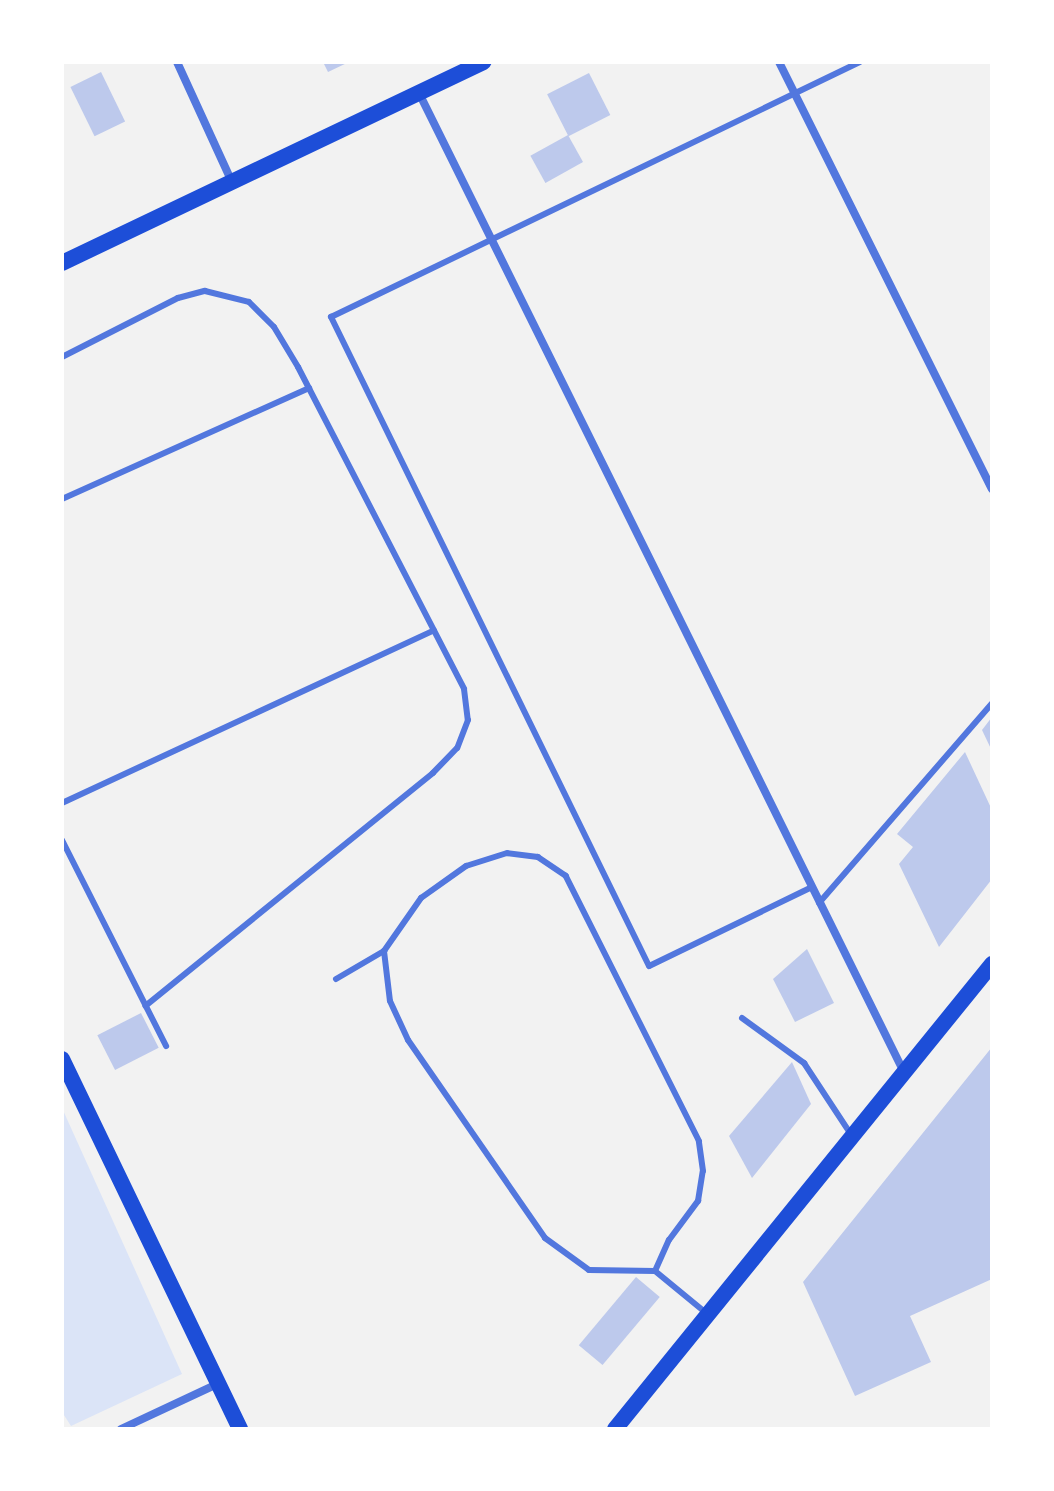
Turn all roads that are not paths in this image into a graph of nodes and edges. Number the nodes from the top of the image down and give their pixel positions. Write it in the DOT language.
graph roads {
  1 [pos="177,62"];
  2 [pos="484,62"];
  3 [pos="779,62"];
  4 [pos="860,62"];
  5 [pos="419,92"];
  6 [pos="794,93"];
  7 [pos="232,182"];
  8 [pos="490,237"];
  9 [pos="62,263"];
  10 [pos="62,357"];
  11 [pos="309,388"];
  12 [pos="992,489"];
  13 [pos="62,499"];
  14 [pos="434,630"];
  15 [pos="992,703"];
  16 [pos="62,803"];
  17 [pos="62,840"];
  18 [pos="812,887"];
  19 [pos="819,903"];
  20 [pos="384,951"];
  21 [pos="992,964"];
  22 [pos="336,979"];
  23 [pos="145,1006"];
  24 [pos="742,1018"];
  25 [pos="166,1046"];
  26 [pos="62,1059"];
  27 [pos="904,1072"];
  28 [pos="852,1136"];
  29 [pos="655,1271"];
  30 [pos="708,1315"];
  31 [pos="217,1384"];
  32 [pos="121,1429"];
  33 [pos="240,1429"];
  34 [pos="615,1429"];
  1 -- 7 [label="street"];
  2 -- 5 [label="main road"];
  3 -- 6 [label="street"];
  4 -- 6 [label="lane"];
  5 -- 7 [label="main road"];
  5 -- 8 [label="street"];
  6 -- 8 [label="lane"];
  6 -- 12 [label="street"];
  7 -- 9 [label="main road"];
  8 -- 18 [label="street"];
  8 -- 18 [label="lane"];
  10 -- 11 [label="lane"];
  11 -- 13 [label="lane"];
  11 -- 14 [label="lane"];
  14 -- 16 [label="lane"];
  14 -- 23 [label="lane"];
  15 -- 19 [label="lane"];
  17 -- 23 [label="lane"];
  18 -- 19 [label="street"];
  19 -- 27 [label="street"];
  20 -- 22 [label="lane"];
  20 -- 29 [label="lane"];
  20 -- 29 [label="lane"];
  21 -- 27 [label="main road"];
  23 -- 25 [label="lane"];
  24 -- 28 [label="lane"];
  26 -- 31 [label="main road"];
  27 -- 28 [label="main road"];
  28 -- 30 [label="main road"];
  29 -- 30 [label="lane"];
  30 -- 34 [label="main road"];
  31 -- 32 [label="street"];
  31 -- 33 [label="main road"];
}
